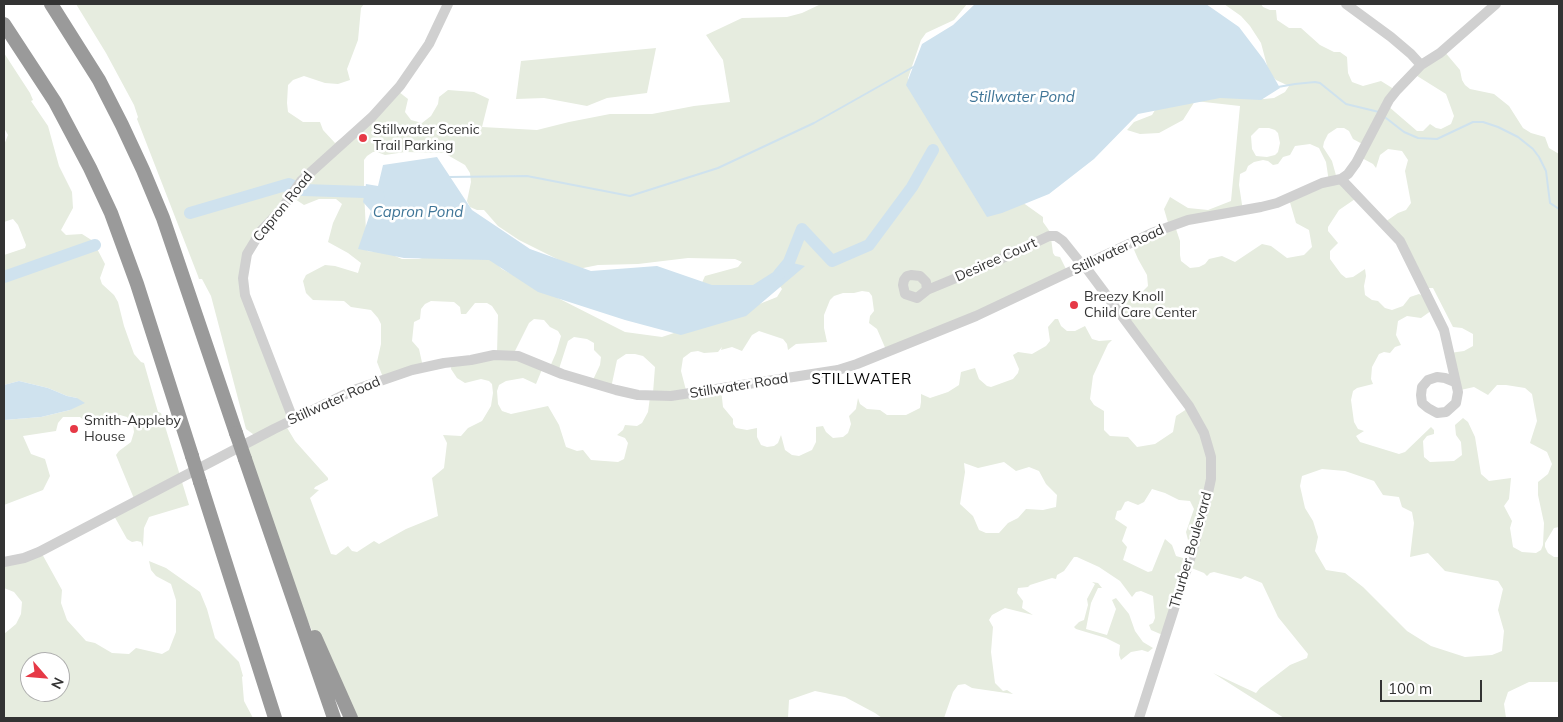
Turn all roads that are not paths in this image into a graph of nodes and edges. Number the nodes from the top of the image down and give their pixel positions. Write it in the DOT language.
graph roads {
  1 [pos="51,4"];
  2 [pos="448,4"];
  3 [pos="1346,4"];
  4 [pos="1496,4"];
  5 [pos="4,24"];
  6 [pos="1421,65"];
  7 [pos="1341,179"];
  8 [pos="1083,266"];
  9 [pos="927,290"];
  10 [pos="1455,382"];
  11 [pos="293,419"];
  12 [pos="276,548"];
  13 [pos="4,562"];
  14 [pos="275,718"];
  15 [pos="334,718"];
  16 [pos="351,718"];
  17 [pos="1139,718"];
  1 -- 12 [label="highway, bridge"];
  2 -- 11 [label="street, Capron Road"];
  3 -- 6 [label="street"];
  4 -- 6 [label="street"];
  5 -- 14 [label="highway, bridge"];
  6 -- 7 [label="street"];
  7 -- 8 [label="street, Stillwater Road"];
  7 -- 10 [label="street"];
  8 -- 9 [label="street, Desiree Court"];
  8 -- 11 [label="street, Stillwater Road"];
  8 -- 17 [label="street, Thurber Boulevard"];
  10 -- 10 [label="street"];
  11 -- 13 [label="street, Stillwater Road"];
  12 -- 15 [label="highway"];
  12 -- 16 [label="highway"];
}
